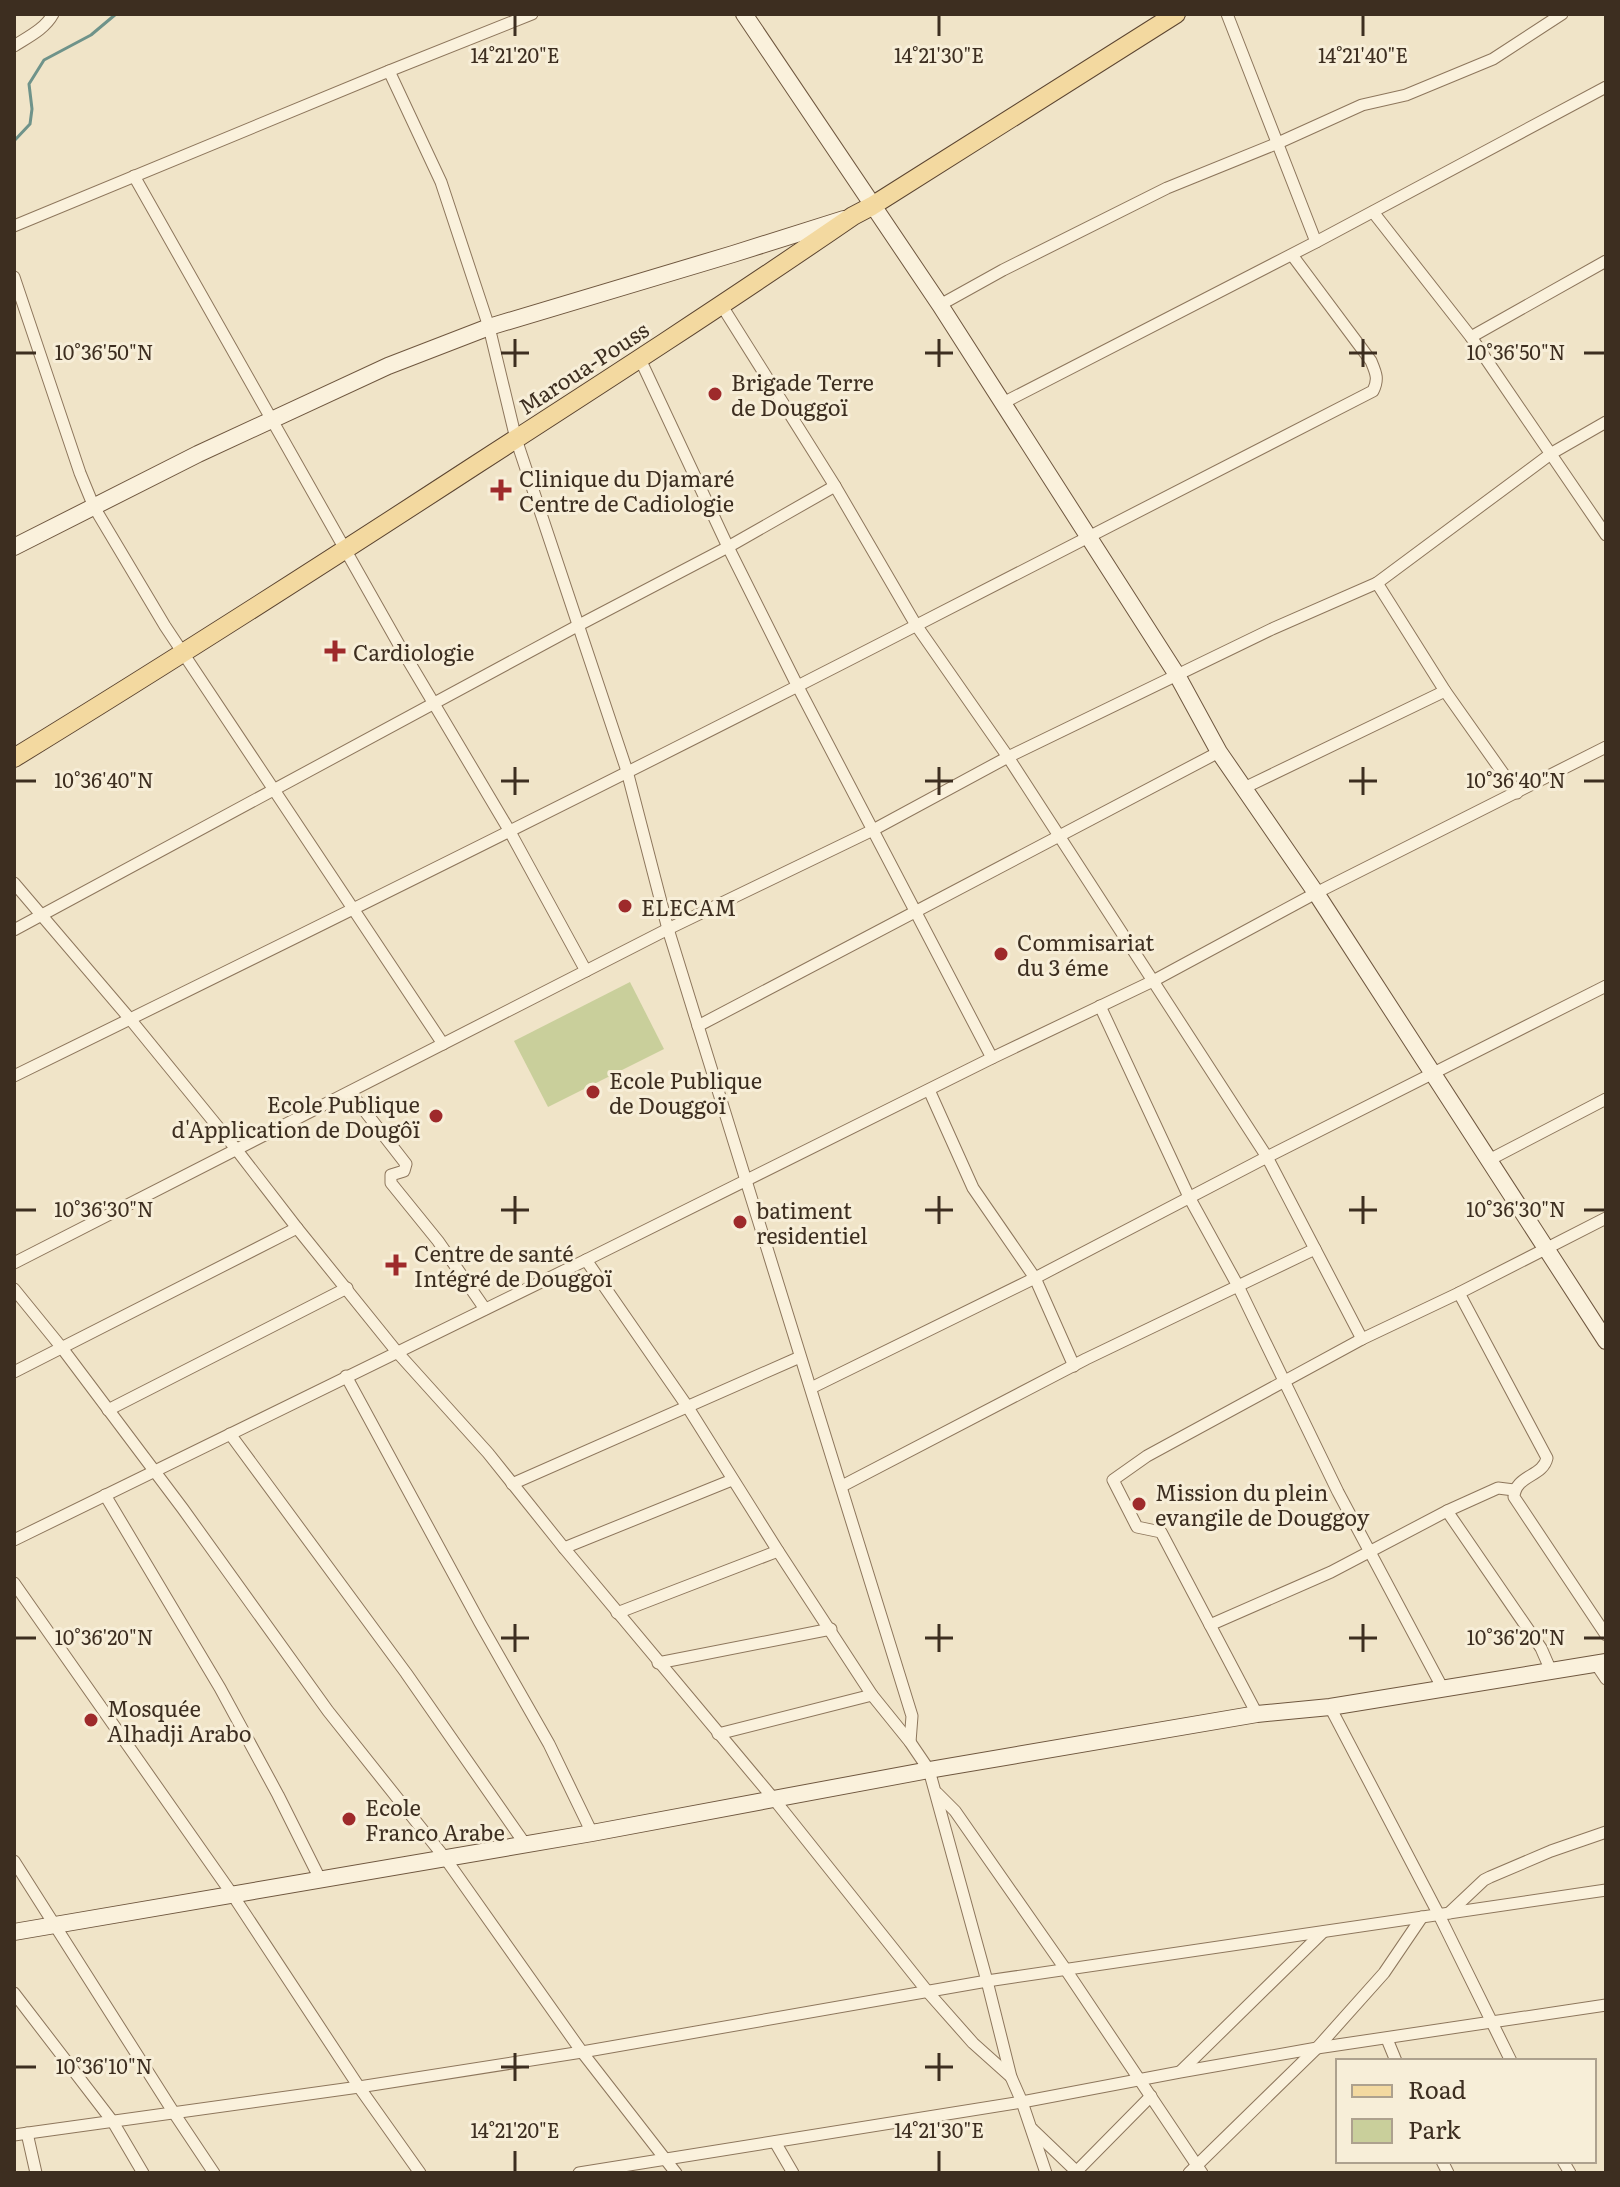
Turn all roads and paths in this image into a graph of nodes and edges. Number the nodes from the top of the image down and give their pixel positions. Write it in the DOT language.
graph roads {
  1 [pos="53,14"];
  2 [pos="532,14"];
  3 [pos="744,14"];
  4 [pos="1176,14"];
  5 [pos="1227,14"];
  6 [pos="1562,14"];
  7 [pos="14,46"];
  8 [pos="389,71"];
  9 [pos="1606,87"];
  10 [pos="1278,143"];
  11 [pos="134,176"];
  12 [pos="872,206"];
  13 [pos="1373,212"];
  14 [pos="853,216"];
  15 [pos="14,226"];
  16 [pos="1316,242"];
  17 [pos="1292,255"];
  18 [pos="1606,261"];
  19 [pos="14,277"];
  20 [pos="940,305"];
  21 [pos="722,306"];
  22 [pos="489,327"];
  23 [pos="1471,337"];
  24 [pos="640,359"];
  25 [pos="1003,403"];
  26 [pos="272,420"];
  27 [pos="1606,422"];
  28 [pos="516,439"];
  29 [pos="1552,453"];
  30 [pos="835,486"];
  31 [pos="94,507"];
  32 [pos="1606,535"];
  33 [pos="1086,536"];
  34 [pos="14,547"];
  35 [pos="728,547"];
  36 [pos="345,550"];
  37 [pos="1377,583"];
  38 [pos="579,625"];
  39 [pos="916,625"];
  40 [pos="184,653"];
  41 [pos="1177,675"];
  42 [pos="797,685"];
  43 [pos="1445,691"];
  44 [pos="433,703"];
  45 [pos="1604,751"];
  46 [pos="1219,752"];
  47 [pos="1008,757"];
  48 [pos="14,758"];
  49 [pos="627,771"];
  50 [pos="1244,788"];
  51 [pos="273,791"];
  52 [pos="1517,793"];
  53 [pos="509,830"];
  54 [pos="873,830"];
  55 [pos="1059,837"];
  56 [pos="14,883"];
  57 [pos="1316,893"];
  58 [pos="355,908"];
  59 [pos="916,912"];
  60 [pos="41,915"];
  61 [pos="668,929"];
  62 [pos="14,930"];
  63 [pos="586,971"];
  64 [pos="1153,981"];
  65 [pos="1606,986"];
  66 [pos="1100,1006"];
  67 [pos="130,1019"];
  68 [pos="698,1026"];
  69 [pos="443,1044"];
  70 [pos="992,1058"];
  71 [pos="1432,1075"];
  72 [pos="14,1076"];
  73 [pos="929,1090"];
  74 [pos="350,1092"];
  75 [pos="1606,1099"];
  76 [pos="236,1149"];
  77 [pos="1267,1157"];
  78 [pos="1489,1160"];
  79 [pos="747,1181"];
  80 [pos="1189,1197"];
  81 [pos="1606,1218"];
  82 [pos="297,1228"];
  83 [pos="1315,1249"];
  84 [pos="1546,1249"];
  85 [pos="586,1260"];
  86 [pos="14,1263"];
  87 [pos="1035,1278"];
  88 [pos="1238,1286"];
  89 [pos="347,1288"];
  90 [pos="14,1289"];
  91 [pos="1459,1293"];
  92 [pos="485,1309"];
  93 [pos="1362,1339"];
  94 [pos="1606,1341"];
  95 [pos="62,1348"];
  96 [pos="397,1352"];
  97 [pos="800,1357"];
  98 [pos="1074,1366"];
  99 [pos="14,1372"];
  100 [pos="346,1376"];
  101 [pos="1284,1382"];
  102 [pos="811,1388"];
  103 [pos="687,1406"];
  104 [pos="108,1410"];
  105 [pos="230,1434"];
  106 [pos="152,1471"];
  107 [pos="732,1480"];
  108 [pos="512,1484"];
  109 [pos="842,1486"];
  110 [pos="1514,1490"];
  111 [pos="105,1495"];
  112 [pos="1447,1511"];
  113 [pos="14,1540"];
  114 [pos="564,1548"];
  115 [pos="778,1551"];
  116 [pos="1370,1551"];
  117 [pos="14,1583"];
  118 [pos="617,1613"];
  119 [pos="1210,1625"];
  120 [pos="831,1629"];
  121 [pos="1606,1635"];
  122 [pos="658,1663"];
  123 [pos="1601,1663"];
  124 [pos="1551,1671"];
  125 [pos="1606,1679"];
  126 [pos="1443,1689"];
  127 [pos="872,1695"];
  128 [pos="1330,1707"];
  129 [pos="1257,1714"];
  130 [pos="718,1734"];
  131 [pos="910,1742"];
  132 [pos="929,1770"];
  133 [pos="935,1791"];
  134 [pos="773,1798"];
  135 [pos="1606,1832"];
  136 [pos="592,1833"];
  137 [pos="525,1844"];
  138 [pos="445,1858"];
  139 [pos="14,1861"];
  140 [pos="320,1879"];
  141 [pos="1606,1890"];
  142 [pos="232,1894"];
  143 [pos="1444,1914"];
  144 [pos="1422,1917"];
  145 [pos="54,1925"];
  146 [pos="1324,1931"];
  147 [pos="14,1932"];
  148 [pos="1066,1970"];
  149 [pos="987,1981"];
  150 [pos="927,1991"];
  151 [pos="14,1993"];
  152 [pos="1606,2005"];
  153 [pos="1491,2021"];
  154 [pos="1387,2039"];
  155 [pos="1317,2048"];
  156 [pos="582,2052"];
  157 [pos="1395,2059"];
  158 [pos="1510,2059"];
  159 [pos="1180,2072"];
  160 [pos="1011,2077"];
  161 [pos="1140,2080"];
  162 [pos="359,2087"];
  163 [pos="1151,2096"];
  164 [pos="1022,2102"];
  165 [pos="174,2113"];
  166 [pos="113,2122"];
  167 [pos="1030,2127"];
  168 [pos="27,2133"];
  169 [pos="14,2135"];
  170 [pos="775,2142"];
  171 [pos="666,2159"];
  172 [pos="1196,2171"];
  173 [pos="36,2173"];
  174 [pos="143,2173"];
  175 [pos="214,2173"];
  176 [pos="420,2173"];
  177 [pos="579,2173"];
  178 [pos="676,2173"];
  179 [pos="793,2173"];
  180 [pos="1046,2173"];
  181 [pos="1076,2173"];
  1 -- 7 [label="street"];
  2 -- 8 [label="street"];
  3 -- 12 [label="street"];
  4 -- 12 [label="main road, Maroua-Pouss"];
  5 -- 10 [label="street"];
  6 -- 10 [label="street"];
  8 -- 11 [label="street"];
  8 -- 22 [label="street"];
  9 -- 13 [label="street"];
  10 -- 16 [label="street"];
  10 -- 20 [label="street"];
  11 -- 15 [label="street"];
  11 -- 26 [label="street"];
  12 -- 14 [label="main road, Maroua-Pouss"];
  12 -- 20 [label="street"];
  13 -- 16 [label="street"];
  13 -- 23 [label="street"];
  14 -- 21 [label="main road, Maroua-Pouss"];
  14 -- 22 [label="street"];
  16 -- 17 [label="street"];
  17 -- 25 [label="street"];
  17 -- 33 [label="street"];
  18 -- 23 [label="street"];
  19 -- 31 [label="street"];
  20 -- 25 [label="street"];
  21 -- 24 [label="main road, Maroua-Pouss"];
  21 -- 30 [label="street"];
  22 -- 26 [label="street"];
  22 -- 28 [label="street"];
  23 -- 29 [label="street"];
  24 -- 28 [label="main road, Maroua-Pouss"];
  24 -- 35 [label="street"];
  25 -- 33 [label="street"];
  26 -- 31 [label="street"];
  26 -- 36 [label="street"];
  27 -- 29 [label="street"];
  28 -- 36 [label="main road, Maroua-Pouss"];
  28 -- 38 [label="street"];
  29 -- 32 [label="street"];
  29 -- 37 [label="street"];
  30 -- 35 [label="street"];
  30 -- 39 [label="street"];
  31 -- 34 [label="street"];
  31 -- 40 [label="street"];
  33 -- 39 [label="street"];
  33 -- 41 [label="street"];
  35 -- 38 [label="street"];
  35 -- 42 [label="street"];
  36 -- 40 [label="main road, Maroua-Pouss"];
  36 -- 44 [label="street"];
  37 -- 41 [label="street"];
  37 -- 43 [label="street"];
  38 -- 44 [label="street"];
  38 -- 49 [label="street"];
  39 -- 42 [label="street"];
  39 -- 47 [label="street"];
  40 -- 48 [label="main road, Maroua-Pouss"];
  40 -- 51 [label="street"];
  41 -- 46 [label="street"];
  41 -- 47 [label="street"];
  42 -- 49 [label="street"];
  42 -- 54 [label="street"];
  43 -- 50 [label="street"];
  43 -- 52 [label="street"];
  44 -- 51 [label="street"];
  44 -- 53 [label="street"];
  45 -- 52 [label="street"];
  46 -- 50 [label="street"];
  46 -- 55 [label="street"];
  47 -- 54 [label="street"];
  47 -- 55 [label="street"];
  49 -- 53 [label="street"];
  49 -- 61 [label="street"];
  50 -- 57 [label="street"];
  51 -- 58 [label="street"];
  51 -- 60 [label="street"];
  52 -- 57 [label="street"];
  53 -- 58 [label="street"];
  53 -- 63 [label="street"];
  54 -- 59 [label="street"];
  54 -- 61 [label="street"];
  55 -- 59 [label="street"];
  55 -- 64 [label="street"];
  56 -- 60 [label="street"];
  57 -- 64 [label="street"];
  57 -- 71 [label="street"];
  58 -- 67 [label="street"];
  58 -- 69 [label="street"];
  59 -- 68 [label="street"];
  59 -- 70 [label="street"];
  60 -- 62 [label="street"];
  60 -- 67 [label="street"];
  61 -- 63 [label="street"];
  61 -- 68 [label="street"];
  63 -- 69 [label="street"];
  64 -- 66 [label="street"];
  64 -- 77 [label="street"];
  65 -- 71 [label="street"];
  66 -- 70 [label="street"];
  66 -- 80 [label="street"];
  67 -- 72 [label="street"];
  67 -- 76 [label="street"];
  68 -- 79 [label="street"];
  69 -- 74 [label="street"];
  70 -- 73 [label="street"];
  71 -- 77 [label="street"];
  71 -- 78 [label="street"];
  73 -- 79 [label="street"];
  73 -- 87 [label="street"];
  74 -- 76 [label="street"];
  74 -- 92 [label="street"];
  75 -- 78 [label="street"];
  76 -- 82 [label="street"];
  76 -- 86 [label="street"];
  77 -- 80 [label="street"];
  77 -- 83 [label="street"];
  78 -- 84 [label="street"];
  79 -- 85 [label="street"];
  79 -- 97 [label="street"];
  80 -- 87 [label="street"];
  80 -- 88 [label="street"];
  81 -- 84 [label="street"];
  82 -- 89 [label="street"];
  82 -- 95 [label="street"];
  83 -- 88 [label="street"];
  83 -- 93 [label="street"];
  84 -- 91 [label="street"];
  84 -- 94 [label="street"];
  85 -- 92 [label="street"];
  85 -- 103 [label="street"];
  87 -- 98 [label="street"];
  87 -- 102 [label="street"];
  88 -- 98 [label="street"];
  88 -- 101 [label="street"];
  89 -- 96 [label="street"];
  89 -- 104 [label="street"];
  90 -- 95 [label="street"];
  91 -- 93 [label="street"];
  91 -- 110 [label="street"];
  92 -- 96 [label="street"];
  93 -- 101 [label="street"];
  95 -- 99 [label="street"];
  95 -- 104 [label="street"];
  96 -- 100 [label="street"];
  96 -- 108 [label="street"];
  97 -- 102 [label="street"];
  97 -- 103 [label="street"];
  98 -- 109 [label="street"];
  100 -- 105 [label="street"];
  100 -- 136 [label="street"];
  101 -- 116 [label="street"];
  101 -- 119 [label="street"];
  102 -- 109 [label="street"];
  103 -- 107 [label="street"];
  103 -- 108 [label="street"];
  104 -- 106 [label="street"];
  105 -- 106 [label="street"];
  105 -- 137 [label="street"];
  106 -- 111 [label="street"];
  106 -- 138 [label="street"];
  107 -- 114 [label="street"];
  107 -- 115 [label="street"];
  108 -- 114 [label="street"];
  109 -- 131 [label="street"];
  110 -- 112 [label="street"];
  110 -- 121 [label="street"];
  111 -- 113 [label="street"];
  111 -- 140 [label="street"];
  112 -- 116 [label="street"];
  112 -- 124 [label="street"];
  114 -- 118 [label="street"];
  115 -- 118 [label="street"];
  115 -- 120 [label="street"];
  116 -- 119 [label="street"];
  116 -- 126 [label="street"];
  117 -- 142 [label="street"];
  118 -- 122 [label="street"];
  119 -- 129 [label="street"];
  120 -- 122 [label="street"];
  120 -- 127 [label="street"];
  122 -- 130 [label="street"];
  123 -- 124 [label="street"];
  123 -- 125 [label="street"];
  124 -- 126 [label="street"];
  126 -- 128 [label="street"];
  127 -- 130 [label="street"];
  127 -- 131 [label="street"];
  128 -- 129 [label="street"];
  128 -- 143 [label="street"];
  129 -- 132 [label="street"];
  130 -- 134 [label="street"];
  131 -- 132 [label="street"];
  132 -- 133 [label="street"];
  132 -- 134 [label="street"];
  133 -- 148 [label="street"];
  133 -- 149 [label="street"];
  134 -- 136 [label="street"];
  134 -- 150 [label="street"];
  135 -- 143 [label="street"];
  136 -- 137 [label="street"];
  137 -- 138 [label="street"];
  138 -- 140 [label="street"];
  138 -- 156 [label="street"];
  139 -- 145 [label="street"];
  140 -- 142 [label="street"];
  141 -- 143 [label="street"];
  142 -- 145 [label="street"];
  142 -- 162 [label="street"];
  143 -- 144 [label="street"];
  143 -- 153 [label="street"];
  144 -- 146 [label="street"];
  144 -- 155 [label="street"];
  145 -- 147 [label="street"];
  145 -- 165 [label="street"];
  146 -- 148 [label="street"];
  146 -- 159 [label="street"];
  148 -- 149 [label="street"];
  148 -- 161 [label="street"];
  149 -- 150 [label="street"];
  149 -- 160 [label="street"];
  150 -- 156 [label="street"];
  150 -- 160 [label="street"];
  151 -- 166 [label="street"];
  152 -- 153 [label="street"];
  153 -- 154 [label="street"];
  153 -- 158 [label="street"];
  154 -- 155 [label="street"];
  154 -- 157 [label="street"];
  155 -- 159 [label="street"];
  155 -- 172 [label="street"];
  156 -- 162 [label="street"];
  156 -- 171 [label="street"];
  159 -- 161 [label="street"];
  160 -- 164 [label="street"];
  161 -- 163 [label="street"];
  161 -- 164 [label="street"];
  162 -- 165 [label="street"];
  162 -- 176 [label="street"];
  163 -- 172 [label="street"];
  163 -- 181 [label="street"];
  164 -- 167 [label="street"];
  164 -- 170 [label="street"];
  165 -- 166 [label="street"];
  165 -- 175 [label="street"];
  166 -- 168 [label="street"];
  166 -- 174 [label="street"];
  167 -- 180 [label="street"];
  167 -- 181 [label="street"];
  168 -- 169 [label="street"];
  168 -- 173 [label="street"];
  170 -- 171 [label="street"];
  170 -- 179 [label="street"];
  171 -- 177 [label="street"];
  171 -- 178 [label="street"];
}
